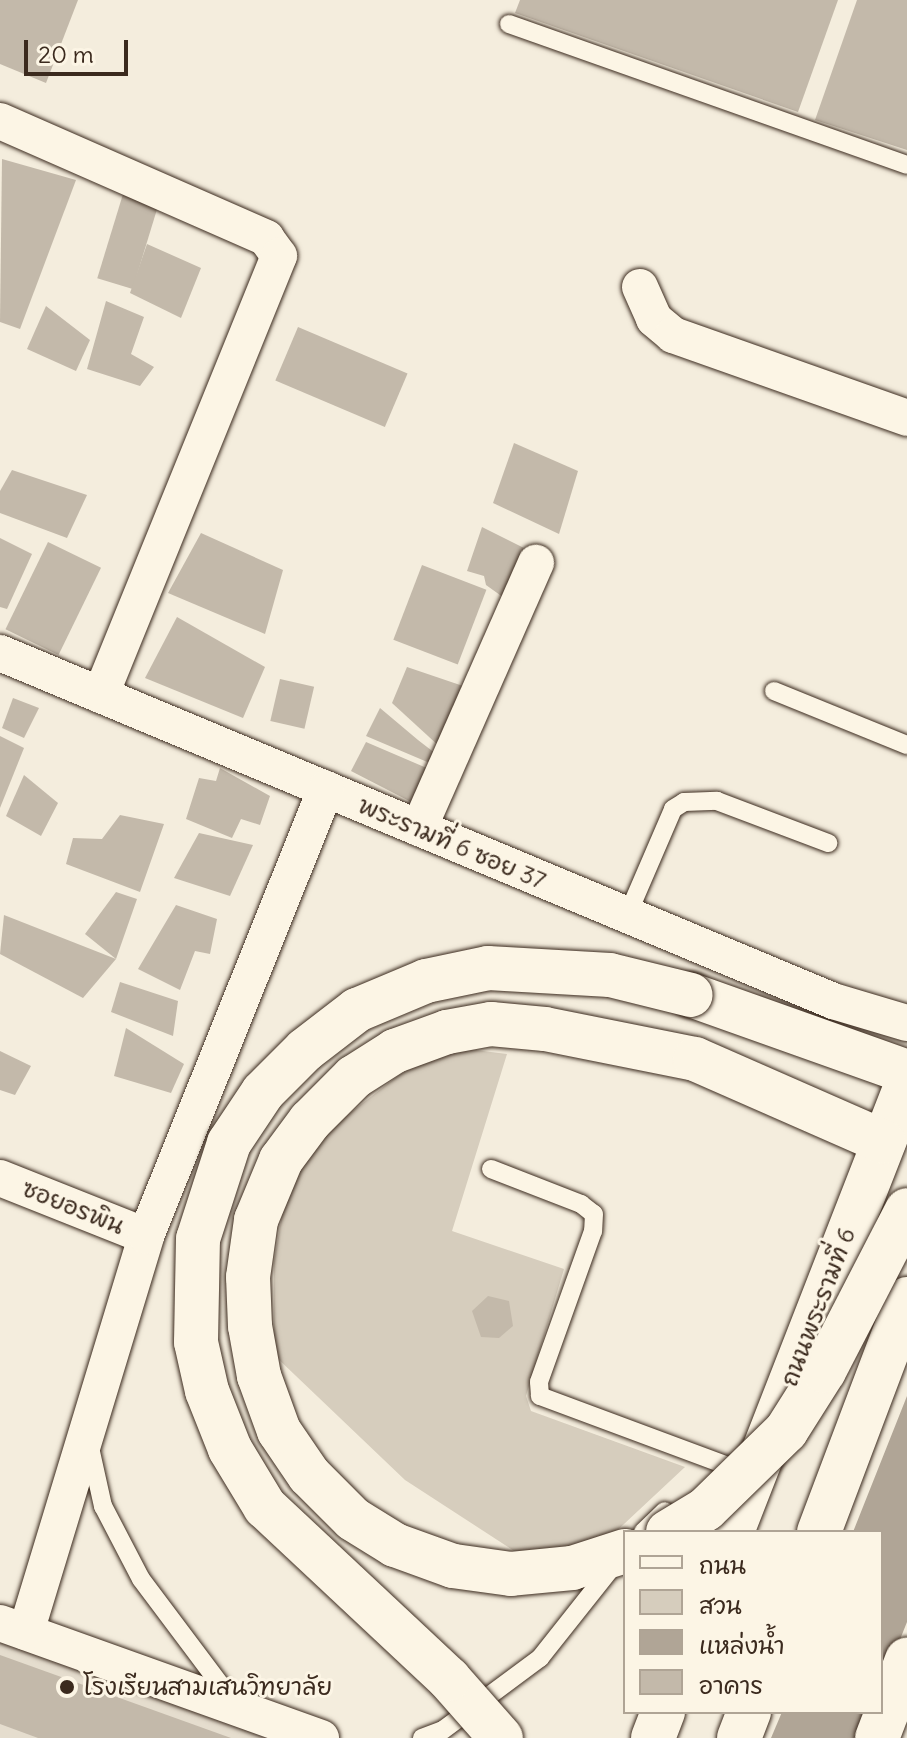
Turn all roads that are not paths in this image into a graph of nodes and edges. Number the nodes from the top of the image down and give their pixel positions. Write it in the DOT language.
graph roads {
  1 [pos="509,24"];
  2 [pos="0,121"];
  3 [pos="907,165"];
  4 [pos="640,287"];
  5 [pos="907,418"];
  6 [pos="536,563"];
  7 [pos="0,653"];
  8 [pos="774,691"];
  9 [pos="101,695"];
  10 [pos="907,745"];
  11 [pos="326,789"];
  12 [pos="419,828"];
  13 [pos="828,843"];
  14 [pos="627,916"];
  15 [pos="907,1023"];
  16 [pos="907,1072"];
  17 [pos="907,1083"];
  18 [pos="884,1142"];
  19 [pos="491,1169"];
  20 [pos="0,1178"];
  21 [pos="907,1210"];
  22 [pos="146,1236"];
  23 [pos="907,1299"];
  24 [pos="86,1428"];
  25 [pos="752,1478"];
  26 [pos="645,1530"];
  27 [pos="671,1530"];
  28 [pos="733,1530"];
  29 [pos="820,1530"];
  30 [pos="623,1553"];
  31 [pos="623,1554"];
  32 [pos="13,1627"];
  33 [pos="907,1660"];
  34 [pos="240,1709"];
  35 [pos="662,1714"];
  36 [pos="748,1714"];
  37 [pos="321,1738"];
  38 [pos="422,1738"];
  39 [pos="501,1738"];
  40 [pos="653,1738"];
  41 [pos="739,1738"];
  42 [pos="877,1738"];
  1 -- 3 [label="lane"];
  2 -- 9 [label="street"];
  4 -- 5 [label="street"];
  6 -- 12 [label="street"];
  7 -- 9 [label="street, พระรามที่ 6 ซอย 37"];
  8 -- 10 [label="lane"];
  9 -- 11 [label="street, พระรามที่ 6 ซอย 37"];
  11 -- 12 [label="street, พระรามที่ 6 ซอย 37"];
  11 -- 22 [label="street"];
  12 -- 14 [label="street, พระรามที่ 6 ซอย 37"];
  13 -- 14 [label="lane"];
  14 -- 15 [label="street, พระรามที่ 6 ซอย 37"];
  16 -- 39 [label="main road, bridge"];
  17 -- 18 [label="main road, ถนนพระรามที่ 6"];
  18 -- 25 [label="main road, ถนนพระรามที่ 6"];
  18 -- 30 [label="main road"];
  19 -- 25 [label="lane"];
  20 -- 22 [label="street, ซอยอรพิน"];
  21 -- 27 [label="main road, bridge"];
  22 -- 24 [label="street"];
  23 -- 29 [label="main road"];
  24 -- 32 [label="street"];
  24 -- 34 [label="lane"];
  25 -- 26 [label="lane"];
  25 -- 28 [label="main road, ถนนพระรามที่ 6"];
  31 -- 38 [label="lane"];
  32 -- 34 [label="street"];
  33 -- 42 [label="main road"];
  34 -- 37 [label="street"];
  35 -- 40 [label="main road"];
  36 -- 41 [label="main road"];
}
